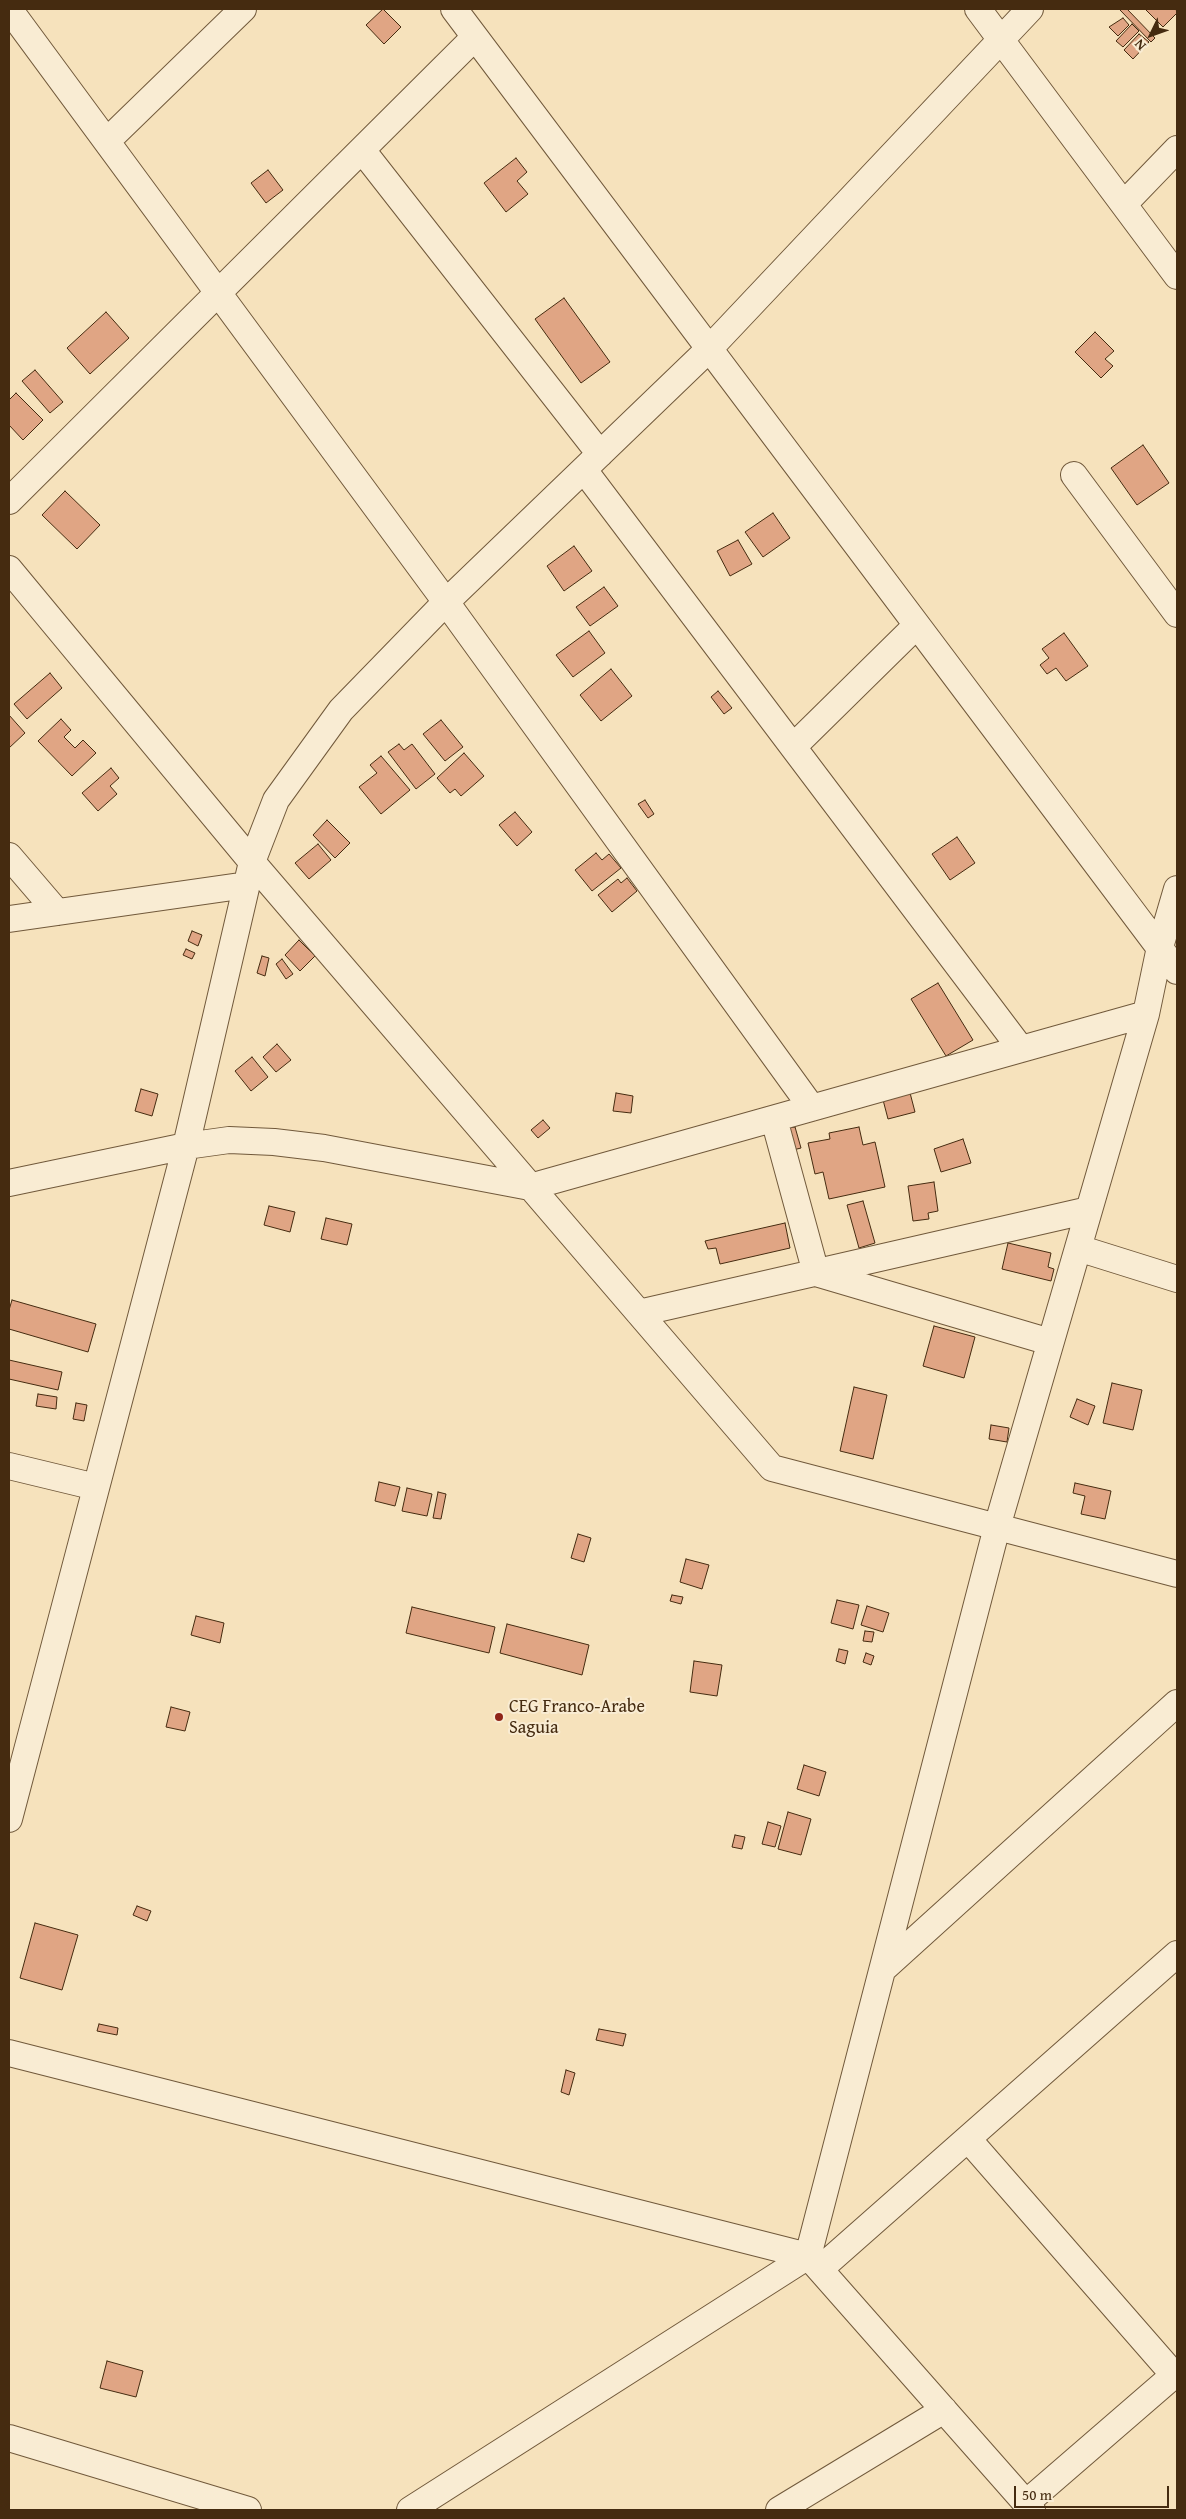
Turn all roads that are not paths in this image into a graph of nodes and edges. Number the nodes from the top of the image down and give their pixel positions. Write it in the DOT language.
graph roads {
  1 [pos="9,9"];
  2 [pos="243,9"];
  3 [pos="454,9"];
  4 [pos="978,9"];
  5 [pos="1030,9"];
  6 [pos="476,37"];
  7 [pos="1001,40"];
  8 [pos="107,141"];
  9 [pos="1177,149"];
  10 [pos="362,150"];
  11 [pos="1124,204"];
  12 [pos="1177,276"];
  13 [pos="218,293"];
  14 [pos="710,348"];
  15 [pos="592,462"];
  16 [pos="1074,475"];
  17 [pos="9,501"];
  18 [pos="9,569"];
  19 [pos="446,602"];
  20 [pos="1177,614"];
  21 [pos="917,625"];
  22 [pos="794,747"];
  23 [pos="9,856"];
  24 [pos="249,874"];
  25 [pos="1177,889"];
  26 [pos="57,912"];
  27 [pos="9,920"];
  28 [pos="1160,948"];
  29 [pos="1177,971"];
  30 [pos="1146,1014"];
  31 [pos="1022,1049"];
  32 [pos="812,1108"];
  33 [pos="774,1119"];
  34 [pos="186,1146"];
  35 [pos="9,1183"];
  36 [pos="530,1187"];
  37 [pos="1089,1210"];
  38 [pos="1078,1248"];
  39 [pos="816,1273"];
  40 [pos="1177,1280"];
  41 [pos="639,1313"];
  42 [pos="1050,1342"];
  43 [pos="9,1466"];
  44 [pos="96,1488"];
  45 [pos="997,1527"];
  46 [pos="1177,1574"];
  47 [pos="1177,1703"];
  48 [pos="9,1819"];
  49 [pos="1177,1954"];
  50 [pos="883,1969"];
  51 [pos="9,2053"];
  52 [pos="968,2139"];
  53 [pos="814,2262"];
  54 [pos="944,2410"];
  55 [pos="9,2438"];
  56 [pos="1029,2507"];
  57 [pos="248,2510"];
  58 [pos="410,2510"];
  59 [pos="778,2510"];
  1 -- 8 [label="street"];
  2 -- 8 [label="street"];
  3 -- 6 [label="street"];
  4 -- 7 [label="street"];
  5 -- 7 [label="street"];
  6 -- 10 [label="street"];
  6 -- 14 [label="street"];
  7 -- 11 [label="street"];
  7 -- 14 [label="street"];
  8 -- 13 [label="street"];
  9 -- 11 [label="street"];
  10 -- 13 [label="street"];
  10 -- 15 [label="street"];
  11 -- 12 [label="street"];
  13 -- 17 [label="street"];
  13 -- 19 [label="street"];
  14 -- 15 [label="street"];
  14 -- 21 [label="street"];
  15 -- 19 [label="street"];
  15 -- 22 [label="street"];
  16 -- 20 [label="street"];
  18 -- 24 [label="street"];
  19 -- 24 [label="street"];
  19 -- 32 [label="street"];
  21 -- 22 [label="street"];
  21 -- 28 [label="street"];
  22 -- 31 [label="street"];
  23 -- 26 [label="street"];
  24 -- 26 [label="street"];
  24 -- 34 [label="street"];
  24 -- 36 [label="street"];
  25 -- 28 [label="street"];
  26 -- 27 [label="street"];
  28 -- 29 [label="street"];
  28 -- 30 [label="street"];
  30 -- 31 [label="street"];
  30 -- 37 [label="street"];
  31 -- 32 [label="street"];
  32 -- 33 [label="street"];
  33 -- 36 [label="street"];
  33 -- 39 [label="street"];
  34 -- 35 [label="street"];
  34 -- 36 [label="street"];
  34 -- 44 [label="street"];
  36 -- 41 [label="street"];
  37 -- 38 [label="street"];
  37 -- 39 [label="street"];
  38 -- 40 [label="street"];
  38 -- 42 [label="street"];
  39 -- 41 [label="street"];
  39 -- 42 [label="street"];
  41 -- 45 [label="street"];
  42 -- 45 [label="street"];
  43 -- 44 [label="street"];
  44 -- 48 [label="street"];
  45 -- 46 [label="street"];
  45 -- 50 [label="street"];
  47 -- 50 [label="street"];
  49 -- 52 [label="street"];
  50 -- 53 [label="street"];
  51 -- 53 [label="street"];
  52 -- 53 [label="street"];
  52 -- 56 [label="street"];
  53 -- 54 [label="street"];
  53 -- 58 [label="street"];
  54 -- 56 [label="street"];
  54 -- 59 [label="street"];
  55 -- 57 [label="street"];
}
